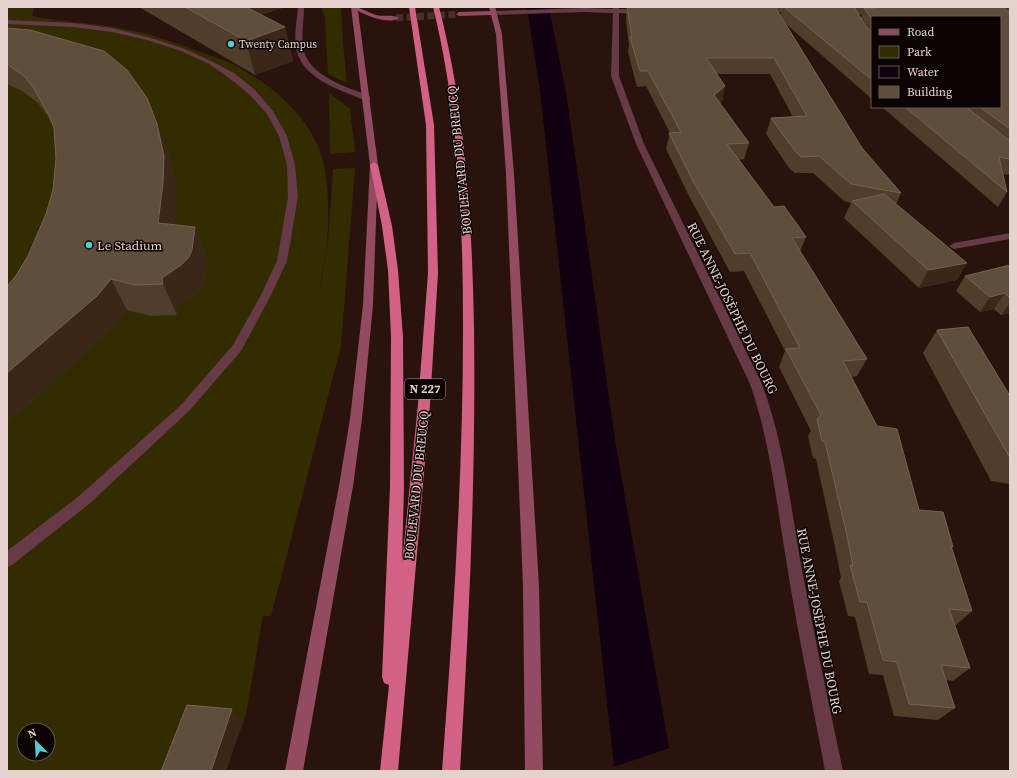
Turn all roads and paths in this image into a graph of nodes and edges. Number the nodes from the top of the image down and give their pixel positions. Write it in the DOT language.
graph roads {
  1 [pos="301,7"];
  2 [pos="354,7"];
  3 [pos="412,7"];
  4 [pos="436,7"];
  5 [pos="616,9"];
  6 [pos="493,10"];
  7 [pos="654,12"];
  8 [pos="460,14"];
  9 [pos="396,18"];
  10 [pos="7,22"];
  11 [pos="367,98"];
  12 [pos="374,165"];
  13 [pos="1010,236"];
  14 [pos="954,246"];
  15 [pos="7,560"];
  16 [pos="294,771"];
  17 [pos="388,771"];
  18 [pos="451,771"];
  19 [pos="534,771"];
  20 [pos="834,771"];
  1 -- 11 [label="street"];
  2 -- 9 [label="main road"];
  2 -- 11 [label="main road"];
  3 -- 17 [label="highway, BOULEVARD DU BREUCQ / N 227"];
  4 -- 18 [label="highway, BOULEVARD DU BREUCQ"];
  5 -- 6 [label="street"];
  5 -- 7 [label="street"];
  5 -- 20 [label="street, RUE ANNE-JOSÈPHE DU BOURG"];
  6 -- 8 [label="main road"];
  6 -- 19 [label="main road"];
  10 -- 15 [label="street"];
  11 -- 12 [label="main road"];
  12 -- 16 [label="main road"];
  12 -- 17 [label="highway"];
  13 -- 14 [label="street"];
}
